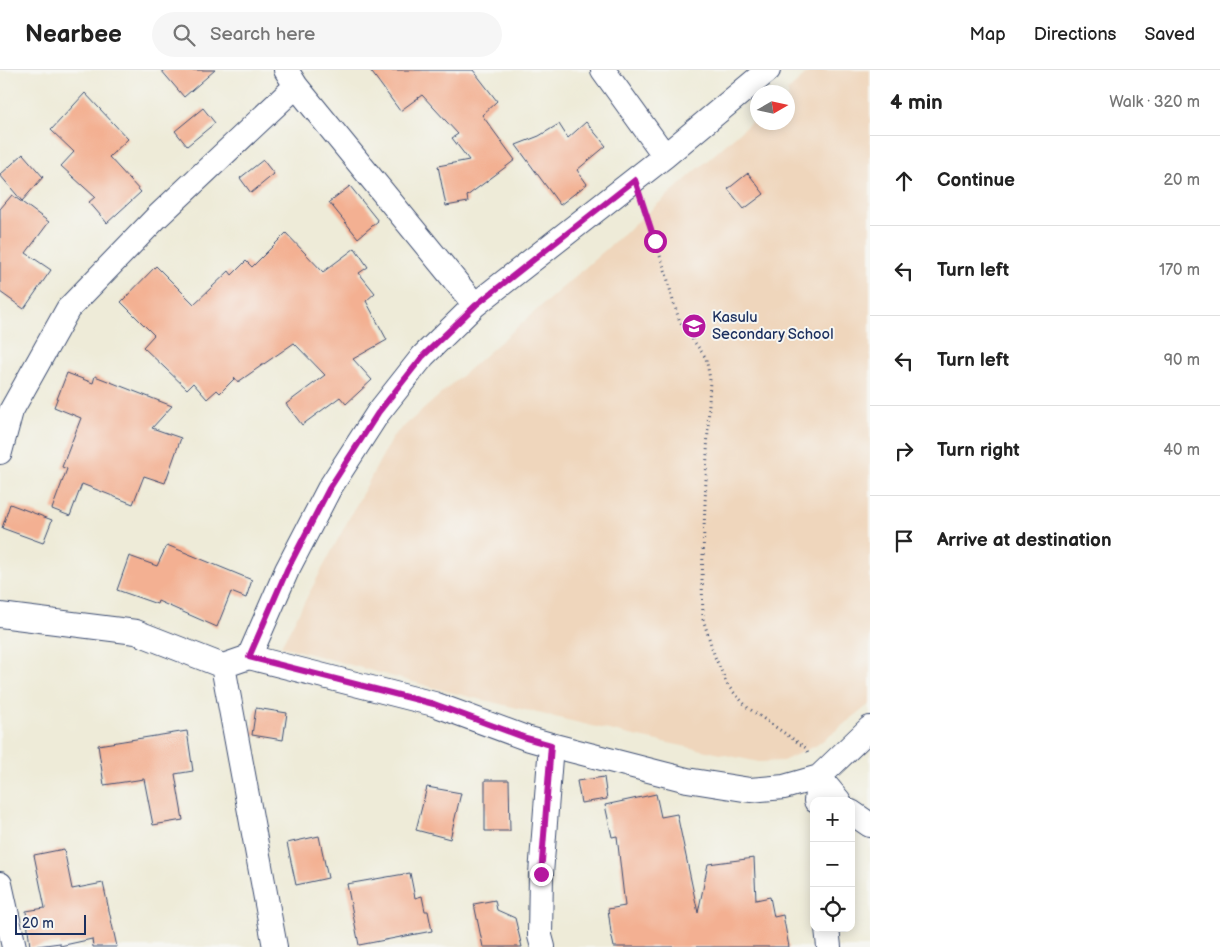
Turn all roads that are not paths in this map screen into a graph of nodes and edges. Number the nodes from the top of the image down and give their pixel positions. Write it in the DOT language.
graph roads {
  1 [pos="603,70"];
  2 [pos="768,70"];
  3 [pos="291,78"];
  4 [pos="665,156"];
  5 [pos="476,305"];
  6 [pos="6,408"];
  7 [pos="0,452"];
  8 [pos="0,615"];
  9 [pos="249,657"];
  10 [pos="223,666"];
  11 [pos="870,728"];
  12 [pos="551,745"];
  13 [pos="819,777"];
  14 [pos="816,797"];
  15 [pos="836,797"];
  16 [pos="855,815"];
  17 [pos="870,825"];
  18 [pos="0,884"];
  19 [pos="827,932"];
  20 [pos="14,947"];
  21 [pos="275,947"];
  22 [pos="543,947"];
  23 [pos="829,947"];
  1 -- 4 [label="street"];
  2 -- 4 [label="street"];
  3 -- 5 [label="street"];
  3 -- 6 [label="street"];
  4 -- 5 [label="street"];
  5 -- 9 [label="street"];
  6 -- 7 [label="street"];
  8 -- 10 [label="street"];
  9 -- 10 [label="street"];
  9 -- 12 [label="street"];
  10 -- 21 [label="street"];
  11 -- 13 [label="street"];
  12 -- 13 [label="street"];
  12 -- 22 [label="street"];
  13 -- 14 [label="street"];
  13 -- 15 [label="street"];
  16 -- 17 [label="street"];
  18 -- 20 [label="street"];
  19 -- 23 [label="street"];
}
